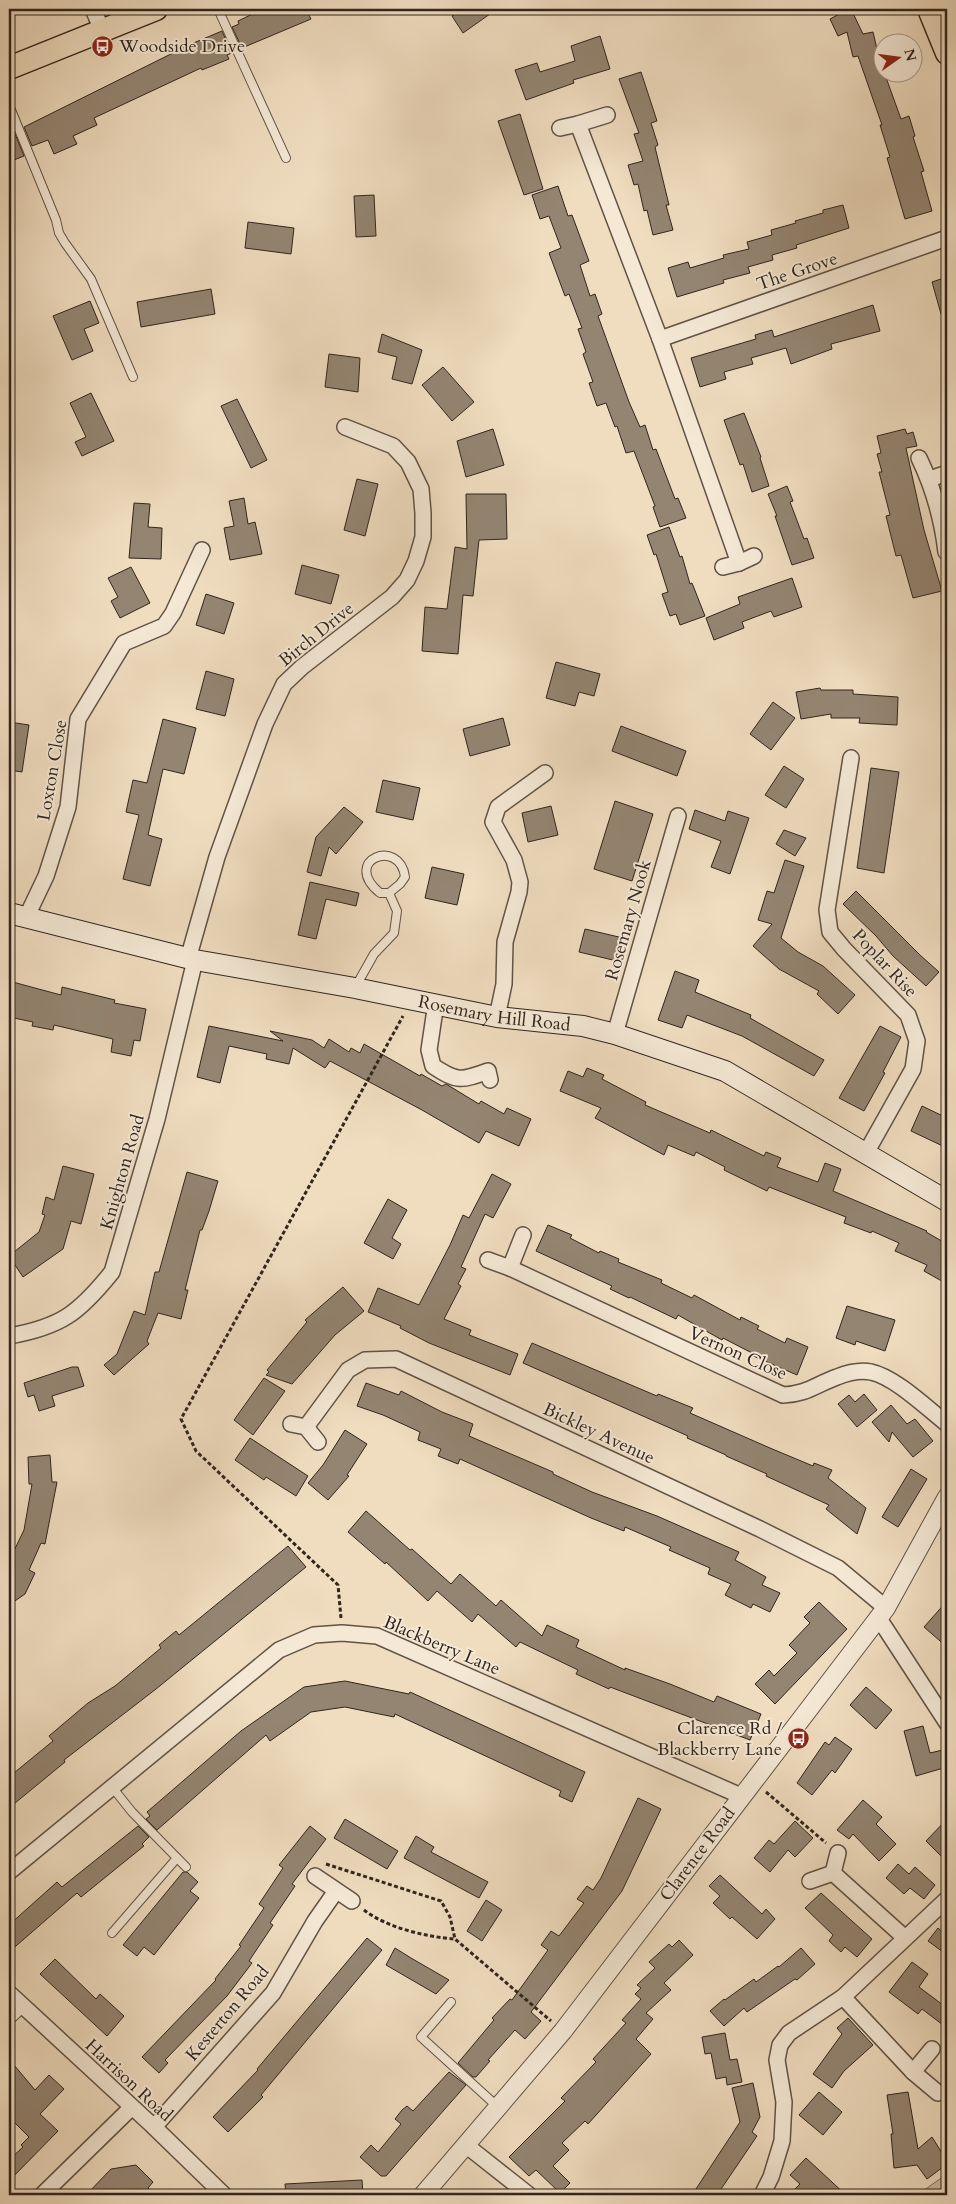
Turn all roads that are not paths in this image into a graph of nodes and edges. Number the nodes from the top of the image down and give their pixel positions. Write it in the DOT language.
graph roads {
  1 [pos="93,9"];
  2 [pos="156,9"];
  3 [pos="218,9"];
  4 [pos="929,9"];
  5 [pos="102,30"];
  6 [pos="947,53"];
  7 [pos="9,68"];
  8 [pos="9,105"];
  9 [pos="607,114"];
  10 [pos="578,124"];
  11 [pos="560,128"];
  12 [pos="286,158"];
  13 [pos="947,238"];
  14 [pos="660,339"];
  15 [pos="133,377"];
  16 [pos="352,436"];
  17 [pos="920,458"];
  18 [pos="947,473"];
  19 [pos="930,479"];
  20 [pos="202,550"];
  21 [pos="946,552"];
  22 [pos="754,556"];
  23 [pos="739,563"];
  24 [pos="722,567"];
  25 [pos="852,758"];
  26 [pos="545,773"];
  27 [pos="678,816"];
  28 [pos="389,893"];
  29 [pos="18,915"];
  30 [pos="192,960"];
  31 [pos="355,988"];
  32 [pos="436,1003"];
  33 [pos="497,1017"];
  34 [pos="615,1034"];
  35 [pos="490,1080"];
  36 [pos="866,1153"];
  37 [pos="947,1201"];
  38 [pos="523,1235"];
  39 [pos="488,1260"];
  40 [pos="510,1268"];
  41 [pos="9,1336"];
  42 [pos="291,1424"];
  43 [pos="947,1424"];
  44 [pos="306,1427"];
  45 [pos="318,1442"];
  46 [pos="947,1498"];
  47 [pos="882,1612"];
  48 [pos="947,1723"];
  49 [pos="112,1787"];
  50 [pos="741,1796"];
  51 [pos="838,1853"];
  52 [pos="177,1858"];
  53 [pos="186,1867"];
  54 [pos="9,1872"];
  55 [pos="833,1873"];
  56 [pos="315,1876"];
  57 [pos="810,1881"];
  58 [pos="336,1891"];
  59 [pos="947,1899"];
  60 [pos="352,1901"];
  61 [pos="112,1933"];
  62 [pos="904,1937"];
  63 [pos="9,1993"];
  64 [pos="842,1997"];
  65 [pos="451,2002"];
  66 [pos="24,2008"];
  67 [pos="9,2021"];
  68 [pos="932,2049"];
  69 [pos="913,2072"];
  70 [pos="938,2093"];
  71 [pos="132,2106"];
  72 [pos="499,2108"];
  73 [pos="154,2127"];
  74 [pos="467,2146"];
  75 [pos="42,2195"];
  76 [pos="224,2195"];
  77 [pos="424,2195"];
  78 [pos="529,2195"];
  79 [pos="762,2195"];
  1 -- 5 [label="street"];
  2 -- 5 [label="main road"];
  3 -- 12 [label="lane"];
  4 -- 6 [label="main road"];
  5 -- 7 [label="main road"];
  8 -- 15 [label="lane"];
  9 -- 10 [label="street"];
  10 -- 11 [label="street"];
  10 -- 14 [label="street"];
  13 -- 14 [label="street, The Grove"];
  14 -- 23 [label="street"];
  16 -- 30 [label="street, Birch Drive"];
  17 -- 19 [label="street"];
  18 -- 19 [label="street"];
  19 -- 21 [label="street"];
  20 -- 29 [label="street, Loxton Close"];
  22 -- 23 [label="street"];
  23 -- 24 [label="street"];
  25 -- 36 [label="street, Poplar Rise"];
  26 -- 33 [label="street"];
  27 -- 34 [label="street, Rosemary Nook"];
  28 -- 28 [label="lane"];
  28 -- 31 [label="lane"];
  29 -- 30 [label="main road, Rosemary Hill Road"];
  30 -- 31 [label="main road, Rosemary Hill Road"];
  30 -- 41 [label="street, Knighton Road"];
  31 -- 32 [label="main road, Rosemary Hill Road"];
  32 -- 33 [label="main road, Rosemary Hill Road"];
  32 -- 35 [label="street"];
  33 -- 34 [label="main road, Rosemary Hill Road"];
  34 -- 36 [label="main road, Rosemary Hill Road"];
  36 -- 37 [label="main road, Rosemary Hill Road"];
  38 -- 40 [label="street"];
  39 -- 40 [label="street, Vernon Close"];
  40 -- 43 [label="street, Vernon Close"];
  42 -- 44 [label="street"];
  44 -- 45 [label="street"];
  44 -- 47 [label="street, Bickley Avenue"];
  46 -- 47 [label="street, Clarence Road"];
  47 -- 48 [label="street, Bickley Avenue"];
  47 -- 50 [label="street, Clarence Road"];
  49 -- 50 [label="street, Blackberry Lane"];
  49 -- 52 [label="lane"];
  49 -- 54 [label="street, Blackberry Lane"];
  50 -- 72 [label="street, Clarence Road"];
  51 -- 55 [label="street"];
  52 -- 53 [label="lane"];
  52 -- 61 [label="lane"];
  55 -- 57 [label="street"];
  55 -- 62 [label="street"];
  56 -- 58 [label="street"];
  58 -- 60 [label="street"];
  58 -- 73 [label="street, Kesterton Road"];
  59 -- 62 [label="street"];
  62 -- 64 [label="street"];
  63 -- 66 [label="street, Harrison Road"];
  64 -- 69 [label="street"];
  64 -- 79 [label="street"];
  65 -- 72 [label="lane"];
  66 -- 67 [label="lane"];
  66 -- 71 [label="street, Harrison Road"];
  68 -- 69 [label="street"];
  69 -- 70 [label="street"];
  71 -- 73 [label="street, Harrison Road"];
  71 -- 75 [label="street"];
  72 -- 74 [label="street, Clarence Road"];
  73 -- 76 [label="street, Harrison Road"];
  74 -- 77 [label="street, Clarence Road"];
  74 -- 78 [label="street"];
}
